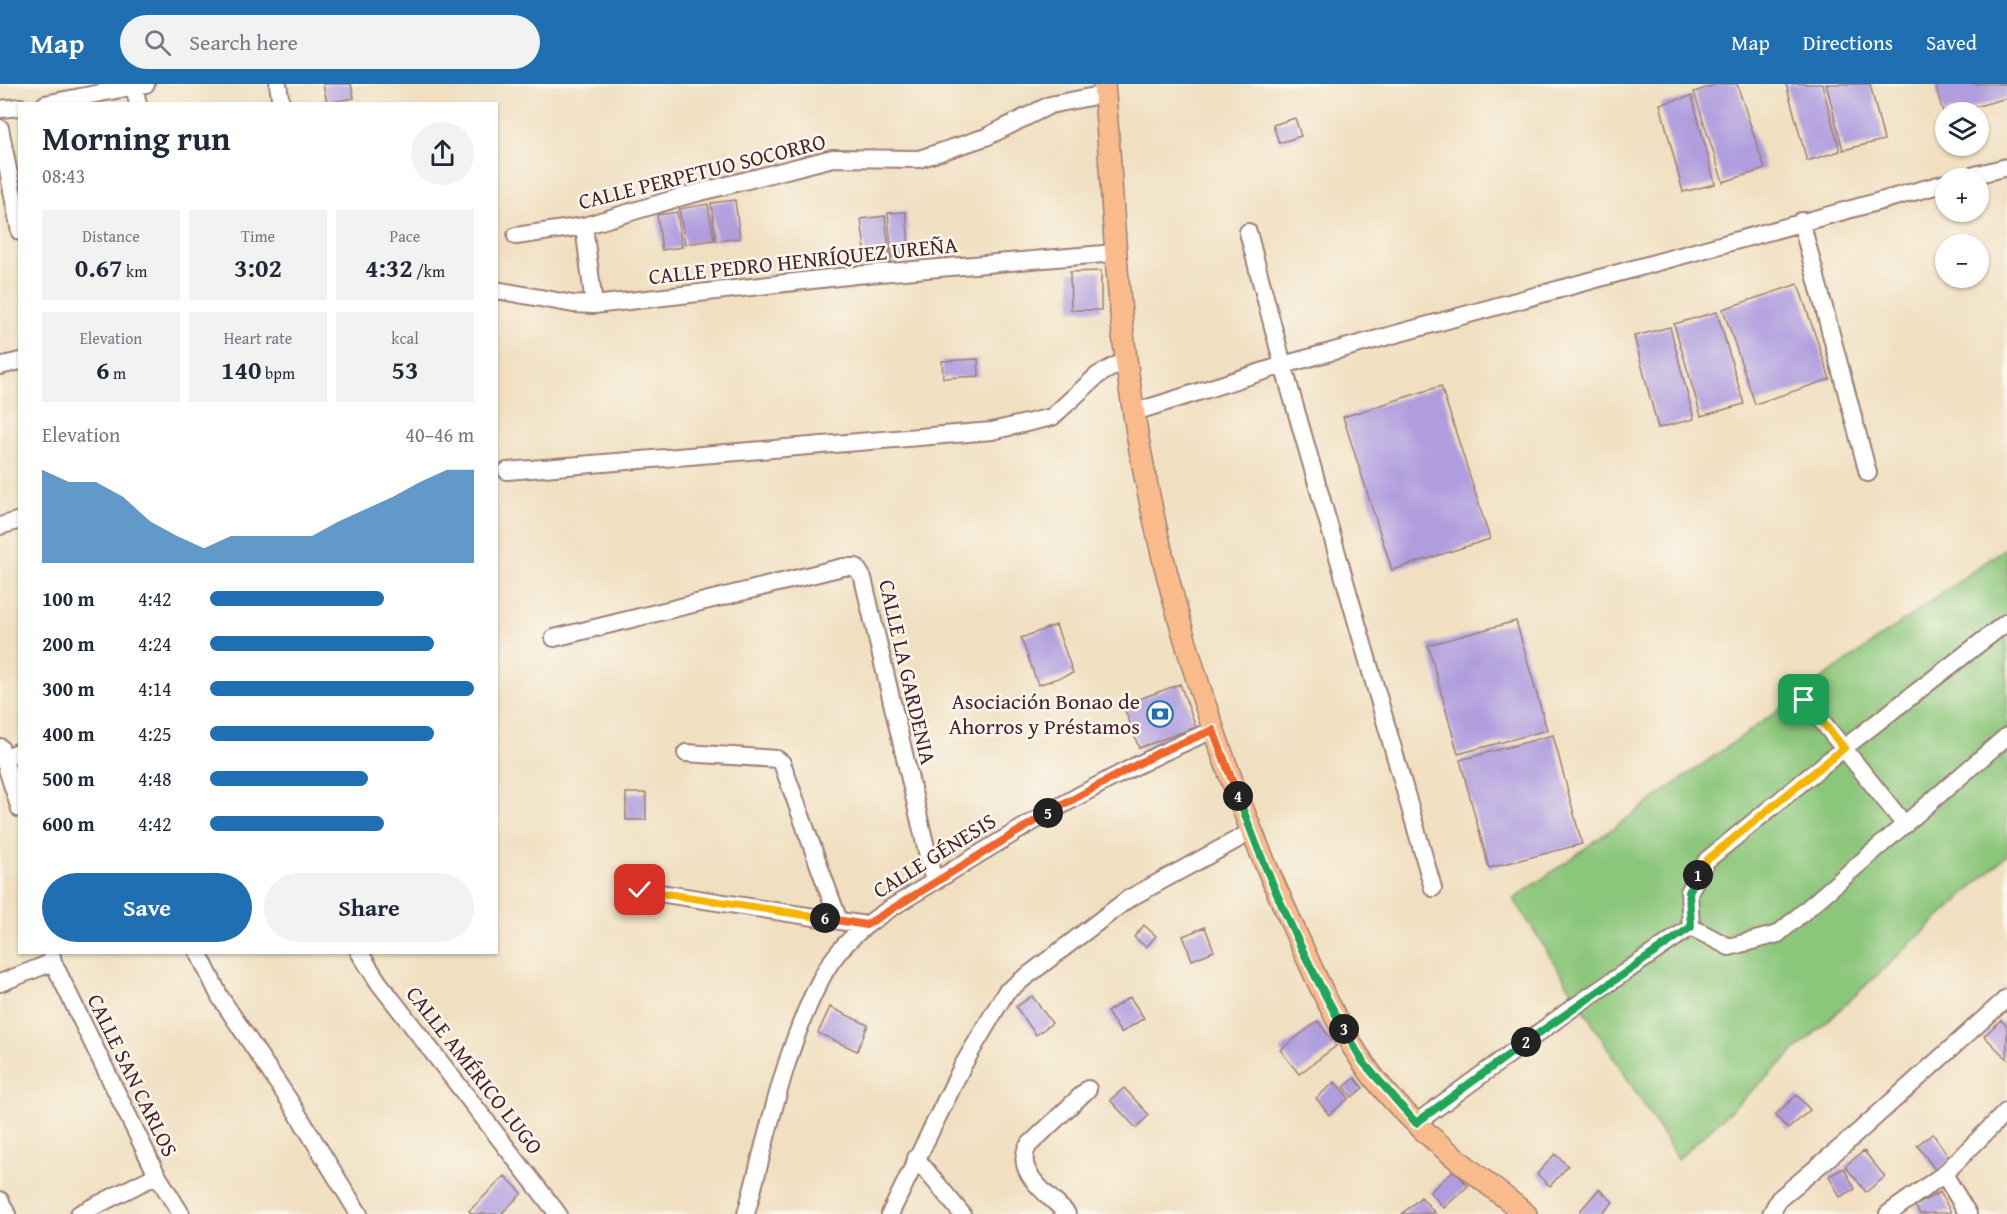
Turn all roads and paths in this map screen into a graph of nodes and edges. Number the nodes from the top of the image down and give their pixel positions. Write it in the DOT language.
graph roads {
  1 [pos="278,84"];
  2 [pos="140,85"];
  3 [pos="1104,89"];
  4 [pos="59,102"];
  5 [pos="138,102"];
  6 [pos="281,102"];
  7 [pos="18,107"];
  8 [pos="0,109"];
  9 [pos="0,128"];
  10 [pos="2007,167"];
  11 [pos="1989,172"];
  12 [pos="1935,186"];
  13 [pos="1801,220"];
  14 [pos="18,221"];
  15 [pos="584,226"];
  16 [pos="1248,232"];
  17 [pos="516,236"];
  18 [pos="1115,254"];
  19 [pos="498,290"];
  20 [pos="594,305"];
  21 [pos="1126,360"];
  22 [pos="18,362"];
  23 [pos="1283,365"];
  24 [pos="0,366"];
  25 [pos="1135,411"];
  26 [pos="507,471"];
  27 [pos="1868,473"];
  28 [pos="18,520"];
  29 [pos="0,525"];
  30 [pos="2007,622"];
  31 [pos="554,638"];
  32 [pos="1804,700"];
  33 [pos="1213,730"];
  34 [pos="2007,736"];
  35 [pos="1844,748"];
  36 [pos="8,752"];
  37 [pos="686,753"];
  38 [pos="8,793"];
  39 [pos="18,806"];
  40 [pos="1905,825"];
  41 [pos="1251,832"];
  42 [pos="934,882"];
  43 [pos="1433,888"];
  44 [pos="640,890"];
  45 [pos="839,921"];
  46 [pos="866,925"];
  47 [pos="1691,927"];
  48 [pos="199,954"];
  49 [pos="360,954"];
  50 [pos="52,957"];
  51 [pos="0,983"];
  52 [pos="2007,998"];
  53 [pos="1088,1089"];
  54 [pos="2007,1111"];
  55 [pos="1416,1123"];
  56 [pos="916,1158"];
  57 [pos="1944,1174"];
  58 [pos="157,1175"];
  59 [pos="0,1200"];
  60 [pos="7,1214"];
  61 [pos="80,1214"];
  62 [pos="182,1214"];
  63 [pos="358,1214"];
  64 [pos="558,1214"];
  65 [pos="746,1214"];
  66 [pos="890,1214"];
  67 [pos="962,1214"];
  68 [pos="1067,1214"];
  69 [pos="1526,1214"];
  70 [pos="1771,1214"];
  71 [pos="1888,1214"];
  72 [pos="1968,1214"];
  1 -- 6 [label="street"];
  2 -- 4 [label="street"];
  2 -- 5 [label="street"];
  3 -- 15 [label="street, CALLE PERPETUO SOCORRO"];
  3 -- 18 [label="main road"];
  7 -- 8 [label="street"];
  9 -- 14 [label="street"];
  10 -- 11 [label="street"];
  12 -- 13 [label="street"];
  13 -- 23 [label="street"];
  13 -- 27 [label="street"];
  15 -- 17 [label="street, CALLE PERPETUO SOCORRO"];
  15 -- 20 [label="street"];
  16 -- 23 [label="street"];
  18 -- 20 [label="street, CALLE PEDRO HENRÍQUEZ UREÑA"];
  18 -- 21 [label="main road"];
  19 -- 20 [label="street, CALLE PEDRO HENRÍQUEZ UREÑA"];
  21 -- 25 [label="main road"];
  21 -- 26 [label="street"];
  22 -- 24 [label="street"];
  23 -- 25 [label="street"];
  23 -- 43 [label="street"];
  25 -- 33 [label="main road"];
  28 -- 29 [label="street"];
  30 -- 35 [label="street"];
  31 -- 42 [label="street, CALLE LA GARDENIA"];
  32 -- 35 [label="street"];
  33 -- 41 [label="main road"];
  33 -- 42 [label="street, CALLE GÉNESIS"];
  34 -- 40 [label="street"];
  35 -- 40 [label="street"];
  35 -- 47 [label="street"];
  36 -- 38 [label="street"];
  37 -- 45 [label="street"];
  38 -- 39 [label="street"];
  40 -- 47 [label="street"];
  41 -- 55 [label="main road"];
  41 -- 56 [label="street"];
  42 -- 46 [label="street, CALLE GÉNESIS"];
  44 -- 45 [label="street"];
  45 -- 46 [label="street"];
  46 -- 65 [label="street, CALLE GÉNESIS"];
  47 -- 55 [label="street"];
  48 -- 63 [label="street"];
  49 -- 64 [label="street, CALLE AMÉRICO LUGO"];
  50 -- 51 [label="street"];
  50 -- 58 [label="street, CALLE SAN CARLOS"];
  52 -- 70 [label="street"];
  53 -- 68 [label="street"];
  54 -- 57 [label="street"];
  55 -- 69 [label="main road"];
  56 -- 66 [label="street"];
  56 -- 67 [label="street"];
  57 -- 71 [label="street"];
  57 -- 72 [label="street"];
  58 -- 61 [label="street"];
  58 -- 62 [label="street, CALLE SAN CARLOS"];
  59 -- 60 [label="street"];
}
